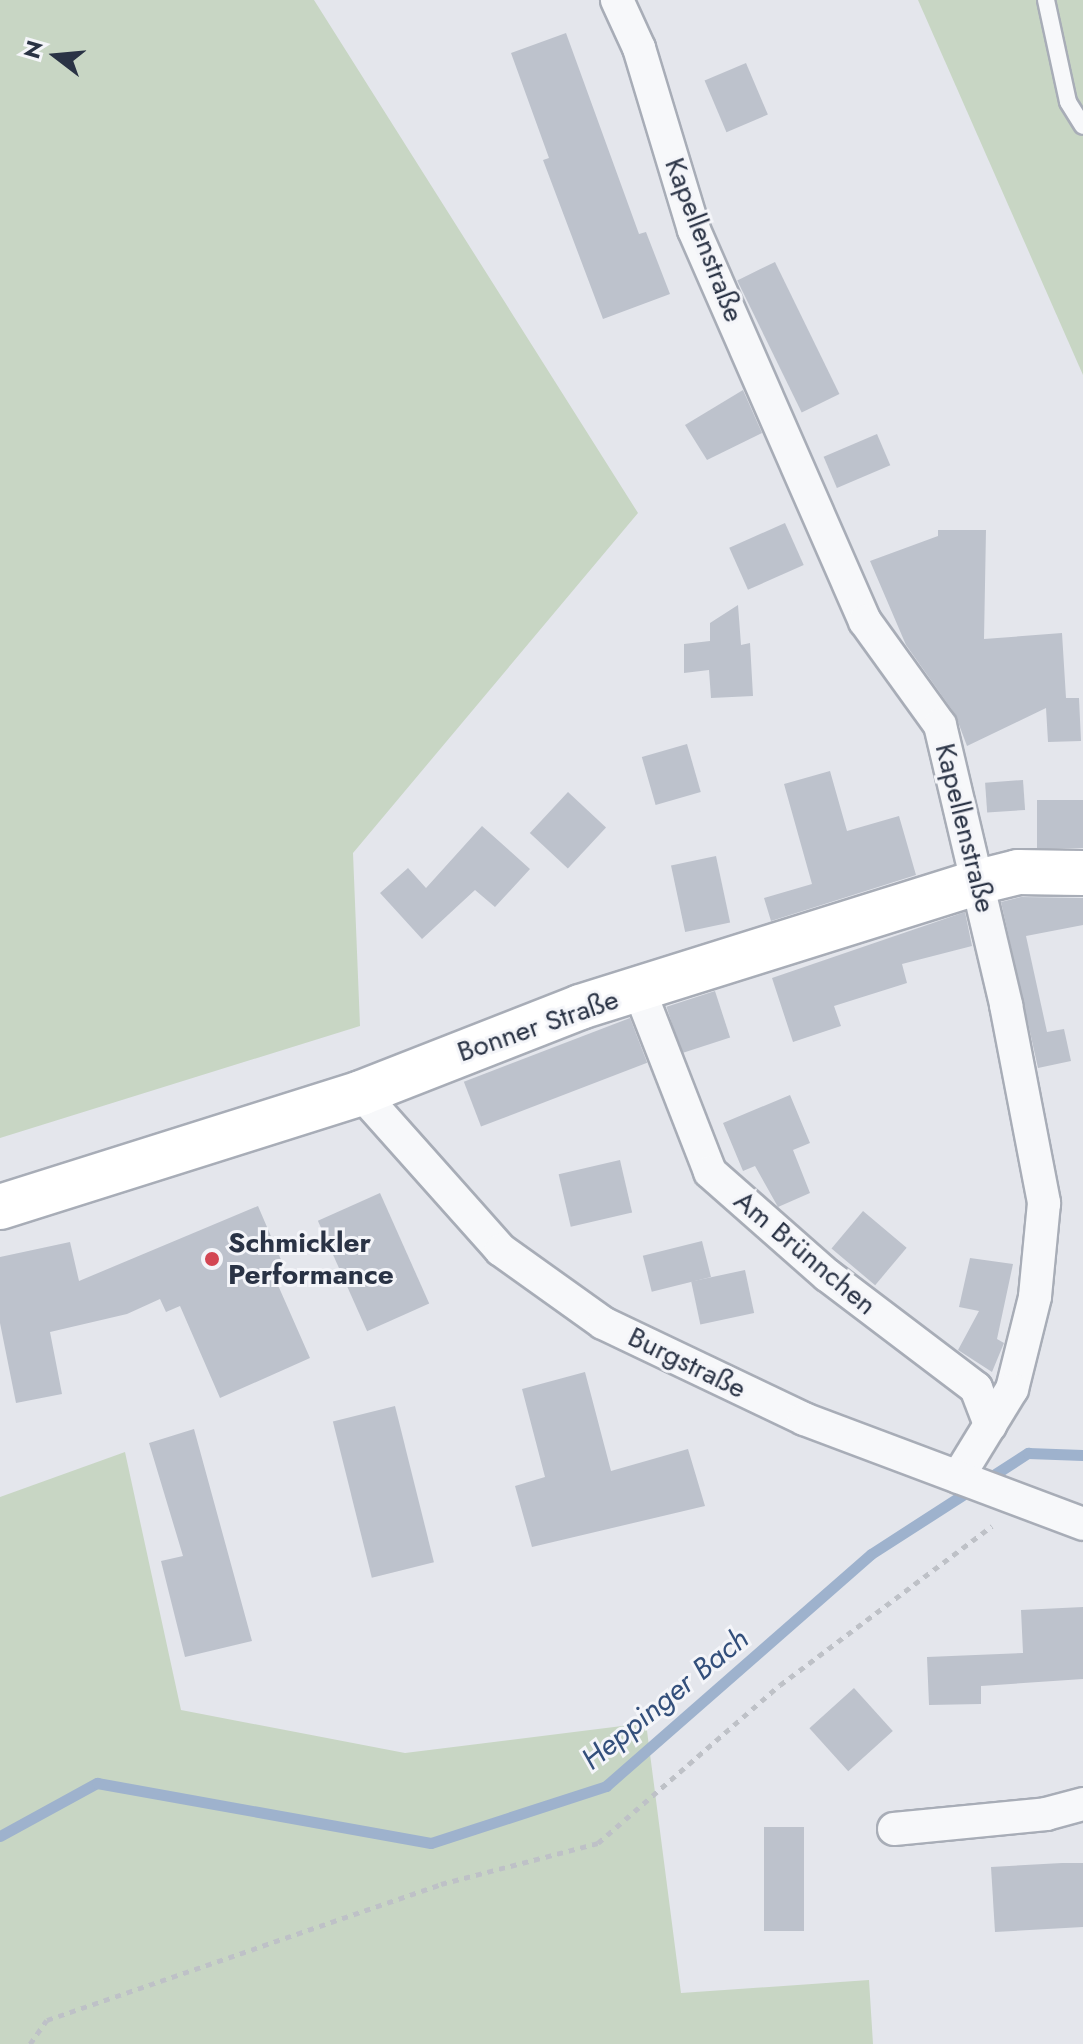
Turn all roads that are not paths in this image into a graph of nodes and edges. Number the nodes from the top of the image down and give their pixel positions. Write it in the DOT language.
graph roads {
  1 [pos="617,0"];
  2 [pos="1046,0"];
  3 [pos="1083,126"];
  4 [pos="1083,873"];
  5 [pos="978,882"];
  6 [pos="640,992"];
  7 [pos="361,1093"];
  8 [pos="0,1207"];
  9 [pos="990,1425"];
  10 [pos="971,1482"];
  11 [pos="1083,1524"];
  12 [pos="1083,1804"];
  13 [pos="894,1829"];
  1 -- 5 [label="street, Kapellenstraße"];
  2 -- 3 [label="lane"];
  4 -- 5 [label="main road, Bonner Straße"];
  5 -- 6 [label="main road, Bonner Straße"];
  5 -- 9 [label="street, Kapellenstraße"];
  6 -- 7 [label="main road, Bonner Straße"];
  6 -- 9 [label="street, Am Brünnchen"];
  7 -- 8 [label="main road, Bonner Straße"];
  7 -- 10 [label="street, Burgstraße"];
  9 -- 10 [label="street"];
  10 -- 11 [label="street, Burgstraße"];
  12 -- 13 [label="street"];
}
